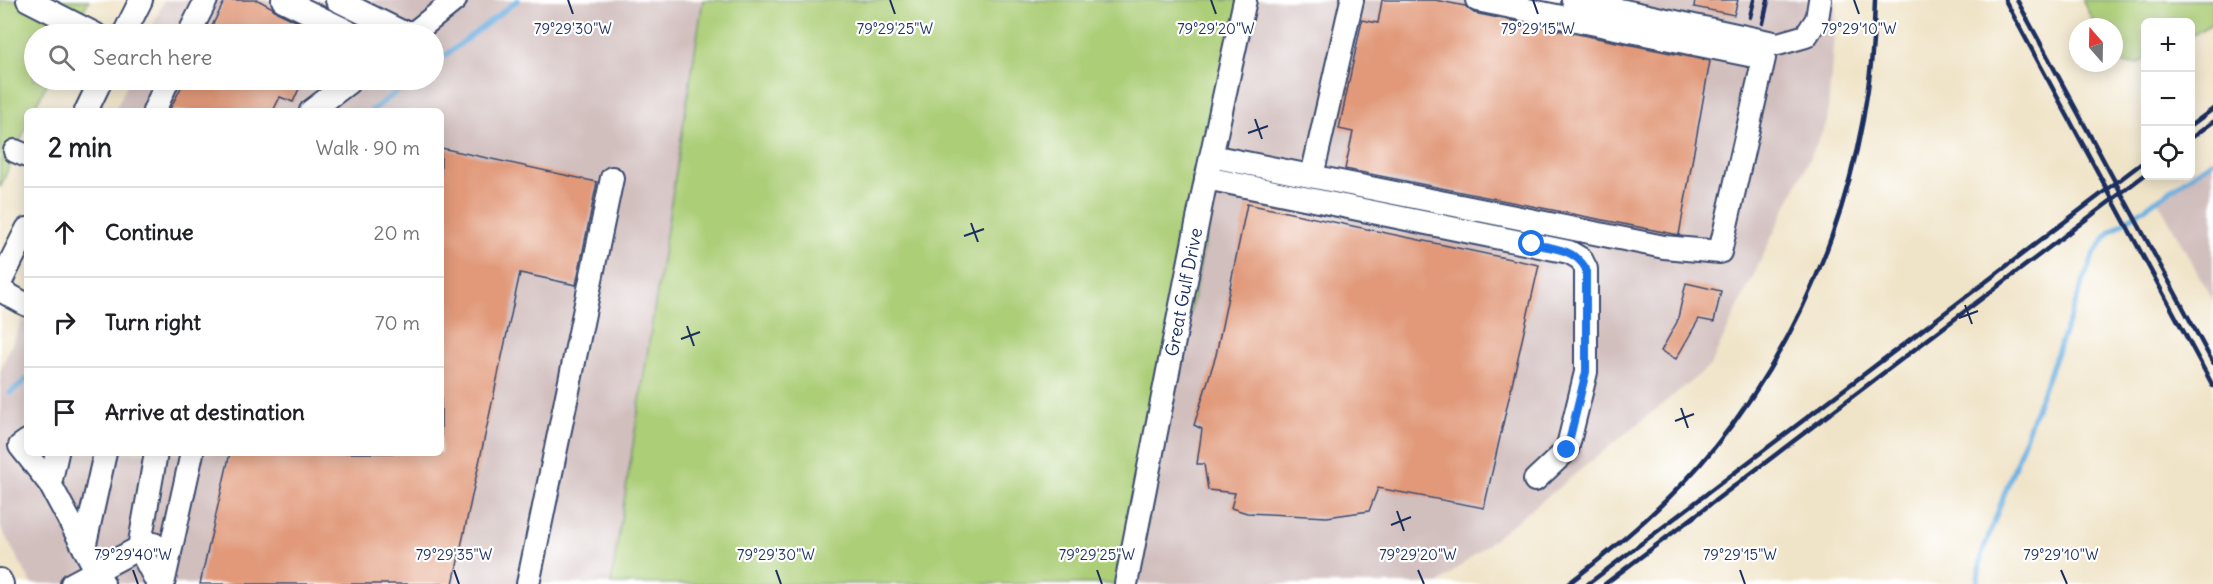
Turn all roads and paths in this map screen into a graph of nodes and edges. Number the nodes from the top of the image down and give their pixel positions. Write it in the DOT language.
graph roads {
  1 [pos="28,0"];
  2 [pos="141,0"];
  3 [pos="206,0"];
  4 [pos="283,0"];
  5 [pos="337,0"];
  6 [pos="455,0"];
  7 [pos="1245,0"];
  8 [pos="1353,0"];
  9 [pos="1477,0"];
  10 [pos="1573,0"];
  11 [pos="1820,0"];
  12 [pos="75,24"];
  13 [pos="129,24"];
  14 [pos="194,24"];
  15 [pos="335,24"];
  16 [pos="386,24"];
  17 [pos="425,24"];
  18 [pos="96,90"];
  19 [pos="163,90"];
  20 [pos="339,90"];
  21 [pos="87,108"];
  22 [pos="155,108"];
  23 [pos="315,108"];
  24 [pos="1211,156"];
  25 [pos="1312,176"];
  26 [pos="612,178"];
  27 [pos="1206,178"];
  28 [pos="24,235"];
  29 [pos="0,283"];
  30 [pos="0,290"];
  31 [pos="24,303"];
  32 [pos="28,456"];
  33 [pos="56,456"];
  34 [pos="104,456"];
  35 [pos="155,456"];
  36 [pos="191,456"];
  37 [pos="1535,480"];
  38 [pos="50,484"];
  39 [pos="172,539"];
  40 [pos="84,548"];
  41 [pos="139,548"];
  42 [pos="100,578"];
  43 [pos="72,584"];
  44 [pos="158,584"];
  45 [pos="164,584"];
  46 [pos="528,584"];
  47 [pos="1126,584"];
  1 -- 12 [label="street"];
  2 -- 13 [label="street"];
  3 -- 14 [label="street"];
  4 -- 15 [label="street"];
  5 -- 16 [label="street"];
  6 -- 17 [label="street"];
  7 -- 24 [label="street, Great Gulf Drive"];
  8 -- 25 [label="street"];
  9 -- 25 [label="street"];
  10 -- 11 [label="street"];
  18 -- 21 [label="street"];
  19 -- 22 [label="street"];
  20 -- 23 [label="street"];
  24 -- 25 [label="street"];
  24 -- 27 [label="street, Great Gulf Drive"];
  26 -- 46 [label="street"];
  27 -- 37 [label="street"];
  27 -- 47 [label="street, Great Gulf Drive"];
  28 -- 29 [label="street"];
  30 -- 31 [label="street"];
  32 -- 38 [label="street"];
  33 -- 38 [label="street"];
  34 -- 40 [label="street"];
  35 -- 41 [label="street"];
  36 -- 39 [label="street"];
  38 -- 40 [label="street"];
  39 -- 41 [label="street"];
  39 -- 45 [label="street"];
  40 -- 42 [label="street"];
  41 -- 42 [label="street"];
  41 -- 44 [label="street"];
  42 -- 43 [label="street"];
}
